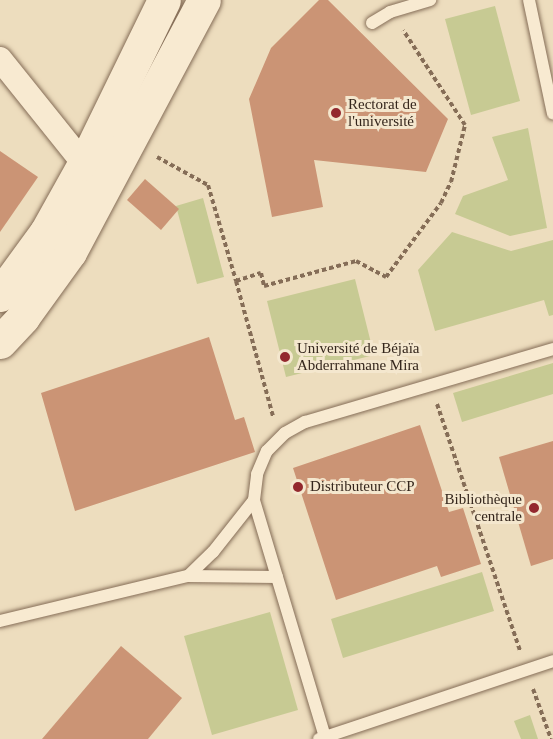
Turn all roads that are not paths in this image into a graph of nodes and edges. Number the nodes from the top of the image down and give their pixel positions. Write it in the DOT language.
graph roads {
  1 [pos="430,0"];
  2 [pos="529,0"];
  3 [pos="182,5"];
  4 [pos="372,24"];
  5 [pos="0,59"];
  6 [pos="553,110"];
  7 [pos="84,164"];
  8 [pos="0,295"];
  9 [pos="0,342"];
  10 [pos="553,349"];
  11 [pos="254,500"];
  12 [pos="188,576"];
  13 [pos="277,577"];
  14 [pos="0,621"];
  15 [pos="553,661"];
  16 [pos="322,738"];
  1 -- 4 [label="lane"];
  2 -- 6 [label="lane"];
  3 -- 7 [label="street"];
  3 -- 9 [label="street"];
  5 -- 7 [label="street"];
  7 -- 8 [label="street"];
  10 -- 11 [label="lane"];
  11 -- 12 [label="lane"];
  11 -- 13 [label="lane"];
  12 -- 13 [label="lane"];
  12 -- 14 [label="lane"];
  13 -- 16 [label="lane"];
  15 -- 16 [label="lane"];
}
